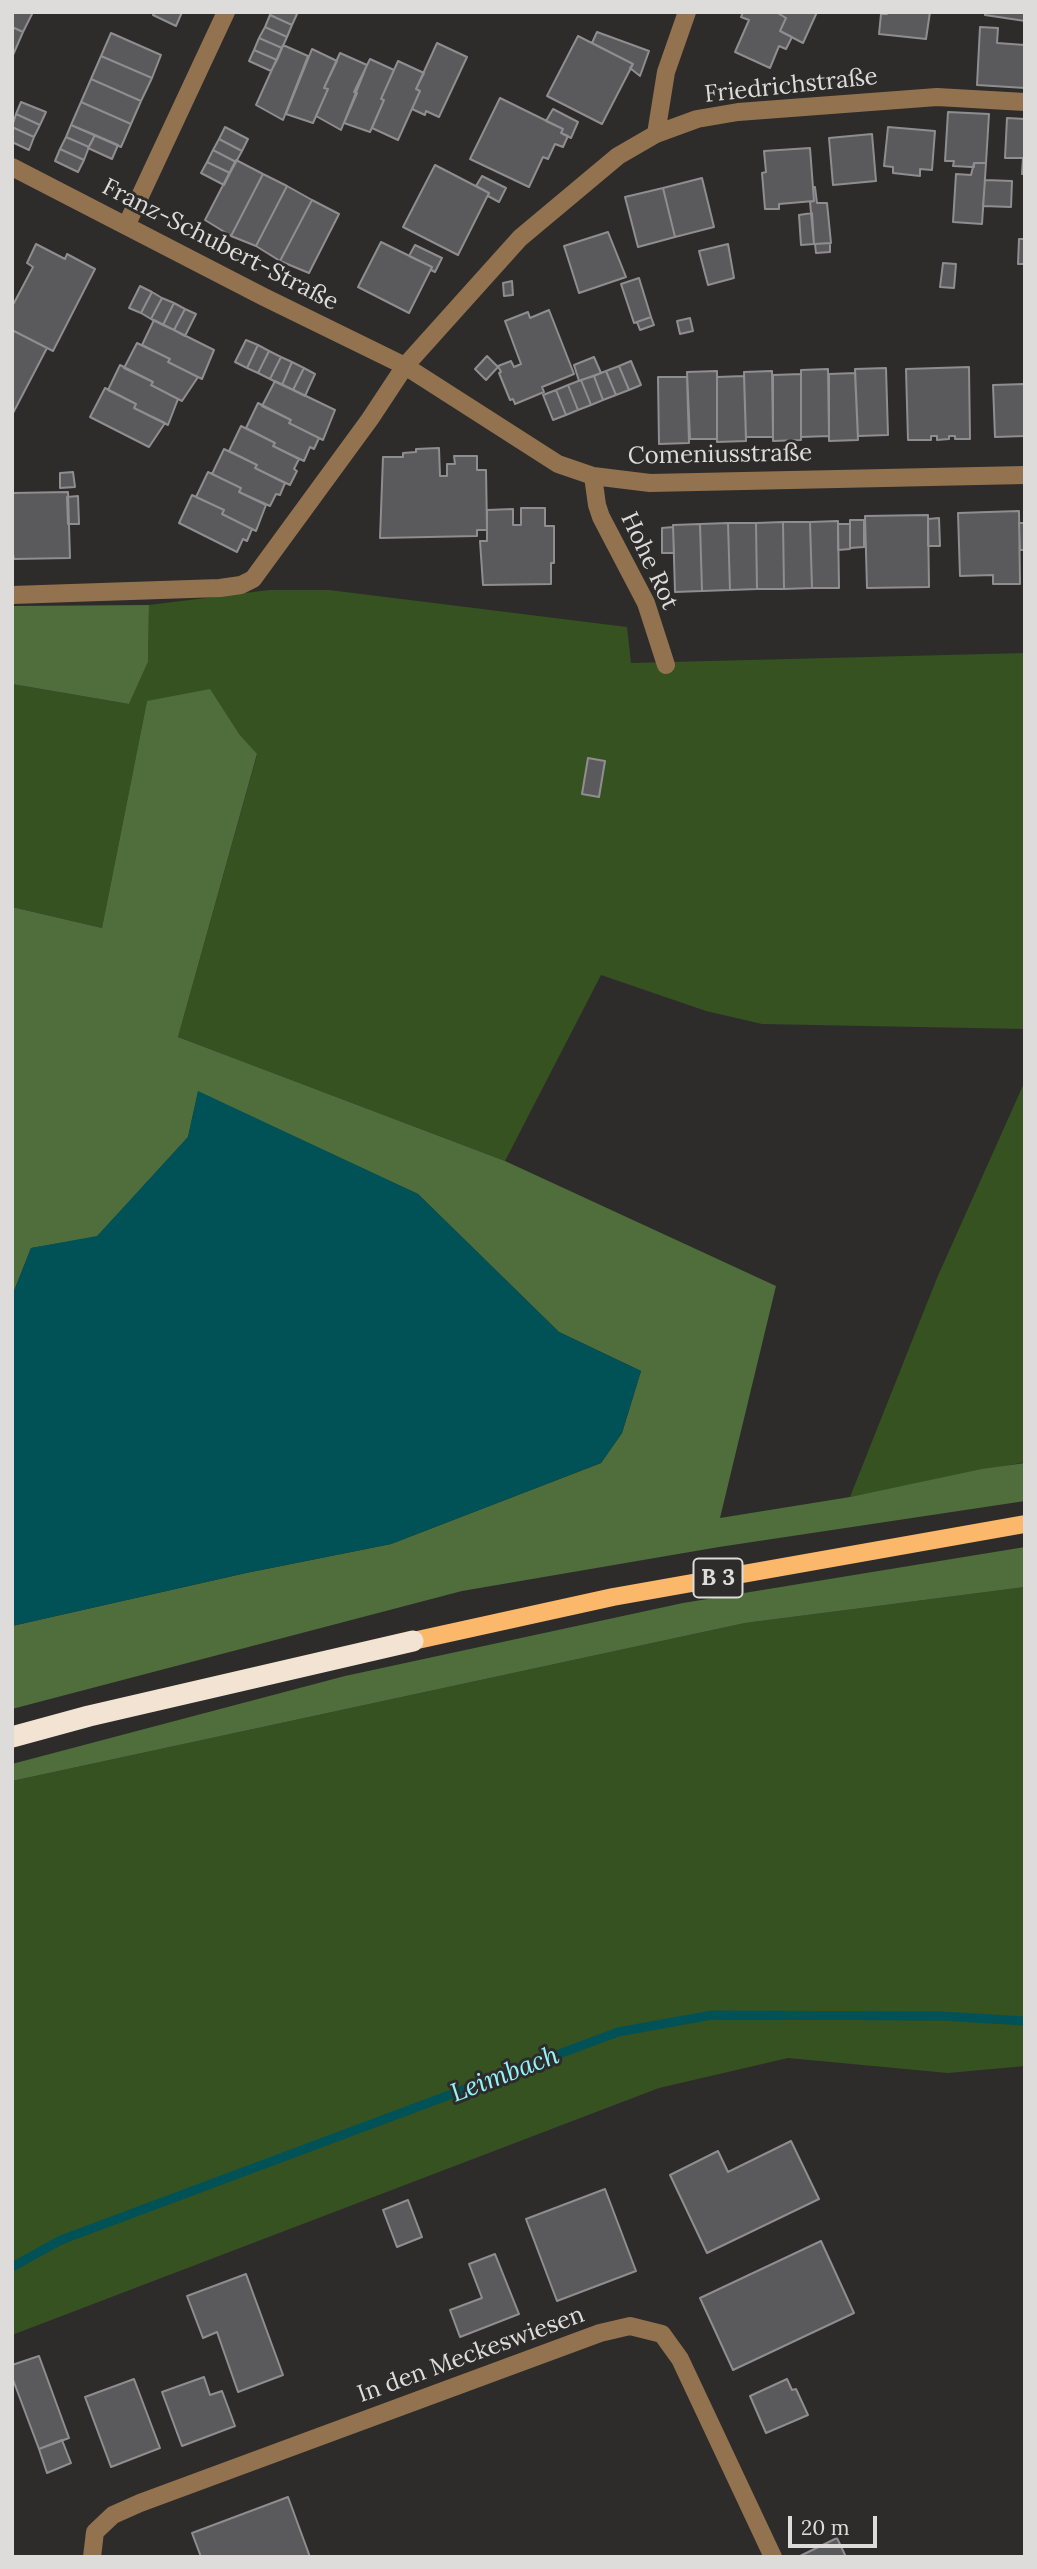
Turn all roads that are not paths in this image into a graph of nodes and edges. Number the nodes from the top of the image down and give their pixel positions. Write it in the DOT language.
graph roads {
  1 [pos="226,12"];
  2 [pos="687,12"];
  3 [pos="1025,102"];
  4 [pos="656,134"];
  5 [pos="12,167"];
  6 [pos="127,224"];
  7 [pos="405,366"];
  8 [pos="1025,475"];
  9 [pos="593,476"];
  10 [pos="12,595"];
  11 [pos="666,665"];
  12 [pos="1025,1524"];
  13 [pos="413,1640"];
  14 [pos="12,1737"];
  15 [pos="92,2557"];
  16 [pos="772,2557"];
  1 -- 6 [label="street"];
  2 -- 4 [label="street"];
  3 -- 4 [label="street, Friedrichstraße"];
  4 -- 7 [label="street, Friedrichstraße"];
  5 -- 6 [label="street, Franz-Schubert-Straße"];
  6 -- 7 [label="street, Franz-Schubert-Straße"];
  7 -- 9 [label="street, Comeniusstraße"];
  7 -- 10 [label="street, Friedrichstraße"];
  8 -- 9 [label="street, Comeniusstraße"];
  9 -- 11 [label="street, Hohe Rot"];
  12 -- 13 [label="main road, B 3"];
  13 -- 14 [label="highway, B 3"];
  15 -- 16 [label="street, In den Meckeswiesen"];
}
